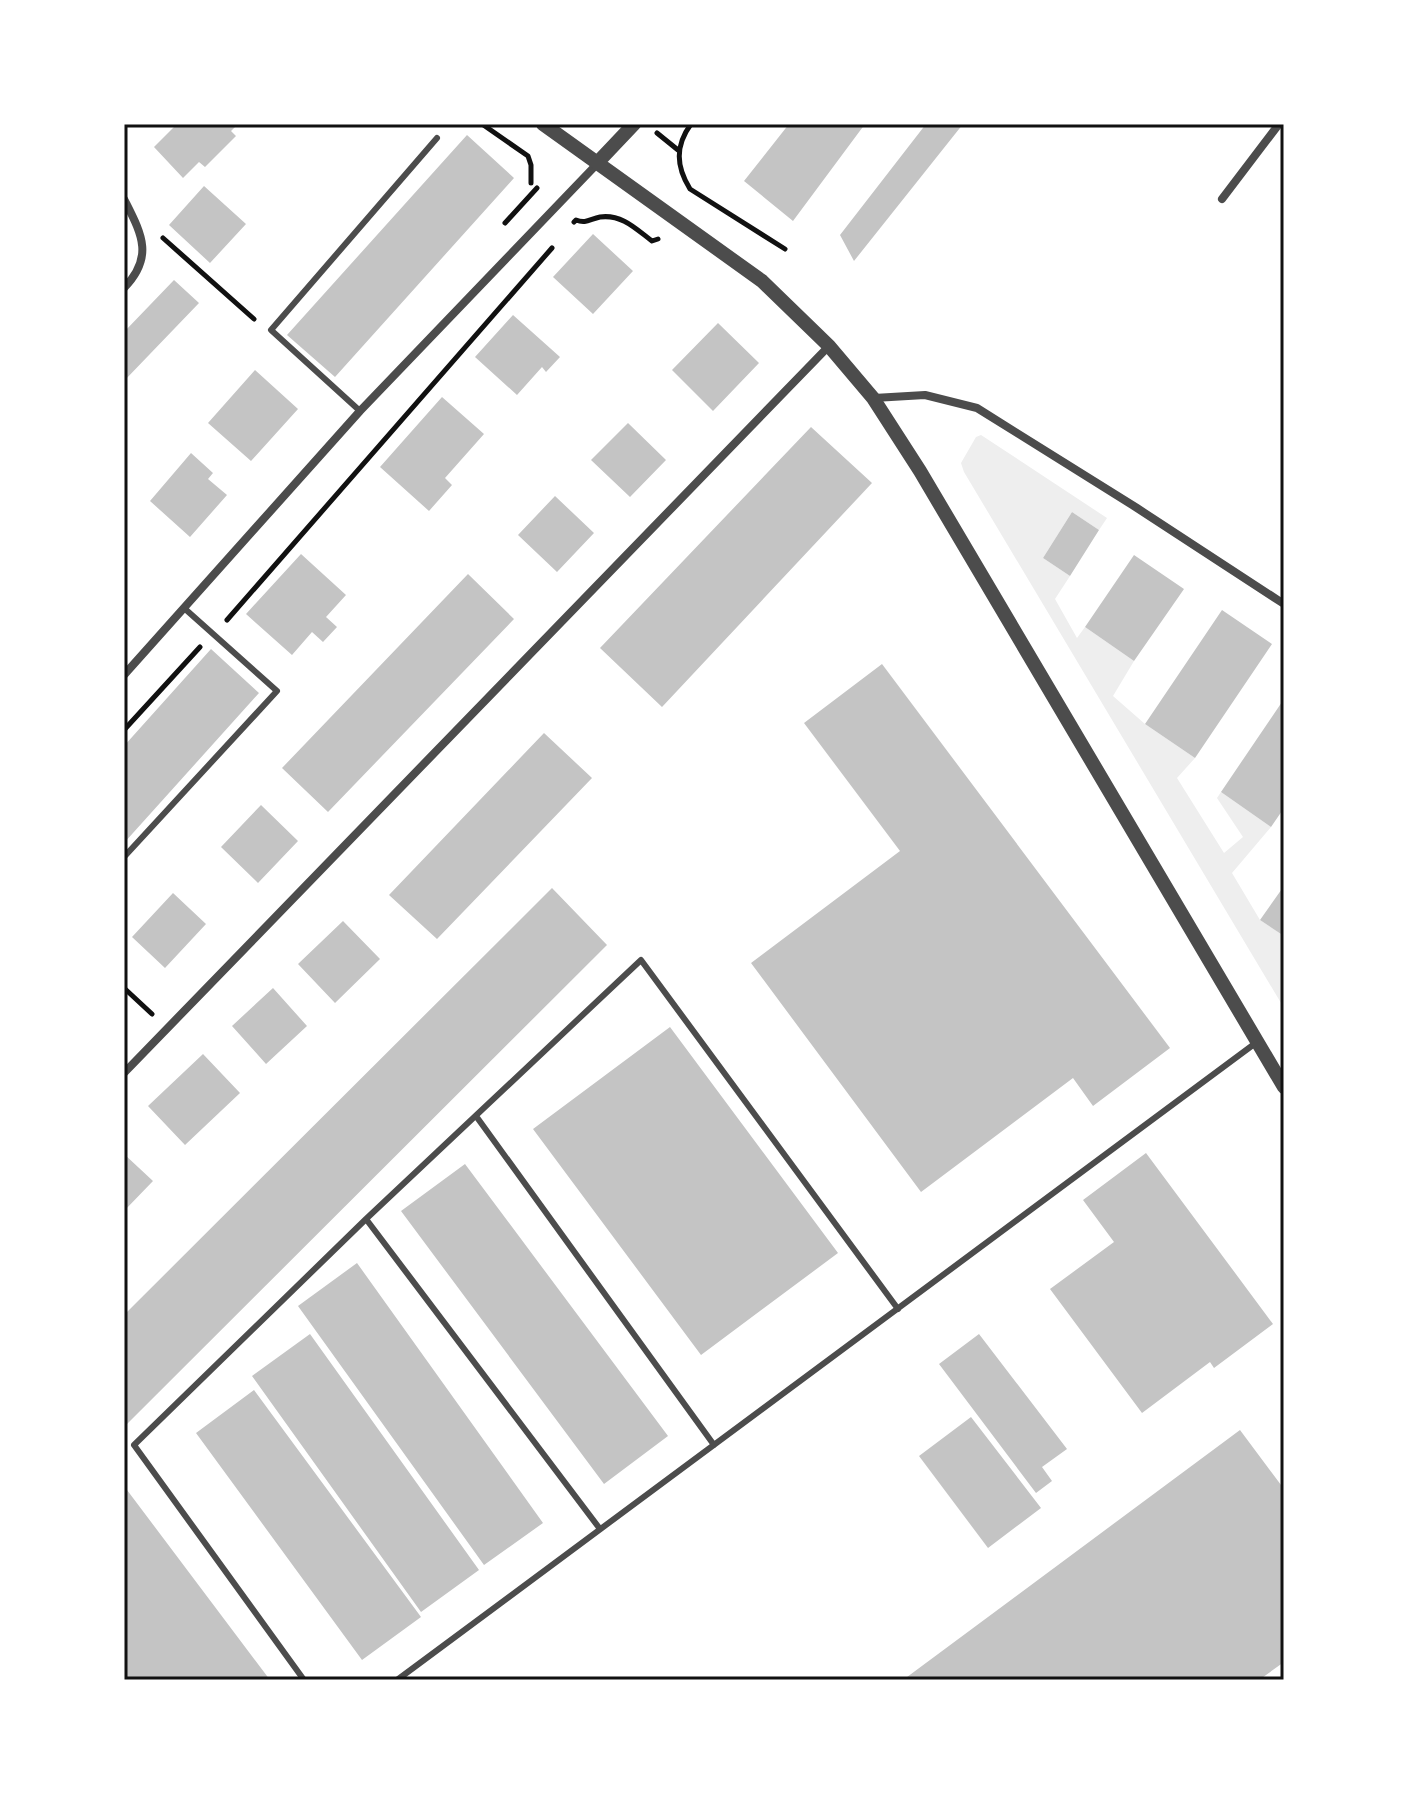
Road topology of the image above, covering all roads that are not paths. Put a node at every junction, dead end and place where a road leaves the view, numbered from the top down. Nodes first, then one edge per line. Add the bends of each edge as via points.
1 (543, 124) edge
2 (634, 124) edge
3 (1279, 124) edge
4 (437, 138) dead end
5 (598, 162) junction
6 (124, 199) edge
7 (1222, 199) dead end
8 (124, 288) edge
9 (829, 346) junction
10 (873, 398) junction
11 (360, 411) junction
12 (1284, 604) edge
13 (184, 608) junction
14 (124, 675) edge
15 (124, 857) edge
16 (1257, 1042) junction
17 (124, 1073) edge
18 (1284, 1087) edge
19 (476, 1116) junction
20 (366, 1219) junction
21 (898, 1309) junction
22 (714, 1445) junction
23 (600, 1529) junction
24 (304, 1680) edge
25 (397, 1680) edge

1 - 5 street
2 - 5 street
3 - 7 street
4 - 11 lane via 271,330
5 - 9 street via 762,281
5 - 11 street
6 - 8 street via 143,245 139,267
9 - 10 street
9 - 17 street
10 - 12 street via 925,395 977,408
10 - 16 street
11 - 13 street
13 - 14 street
13 - 15 lane via 277,691
16 - 18 street
16 - 21 lane
19 - 20 lane
19 - 21 lane via 641,960
19 - 22 lane
20 - 23 lane
20 - 24 lane via 134,1445
21 - 22 lane
22 - 23 lane
23 - 25 lane

